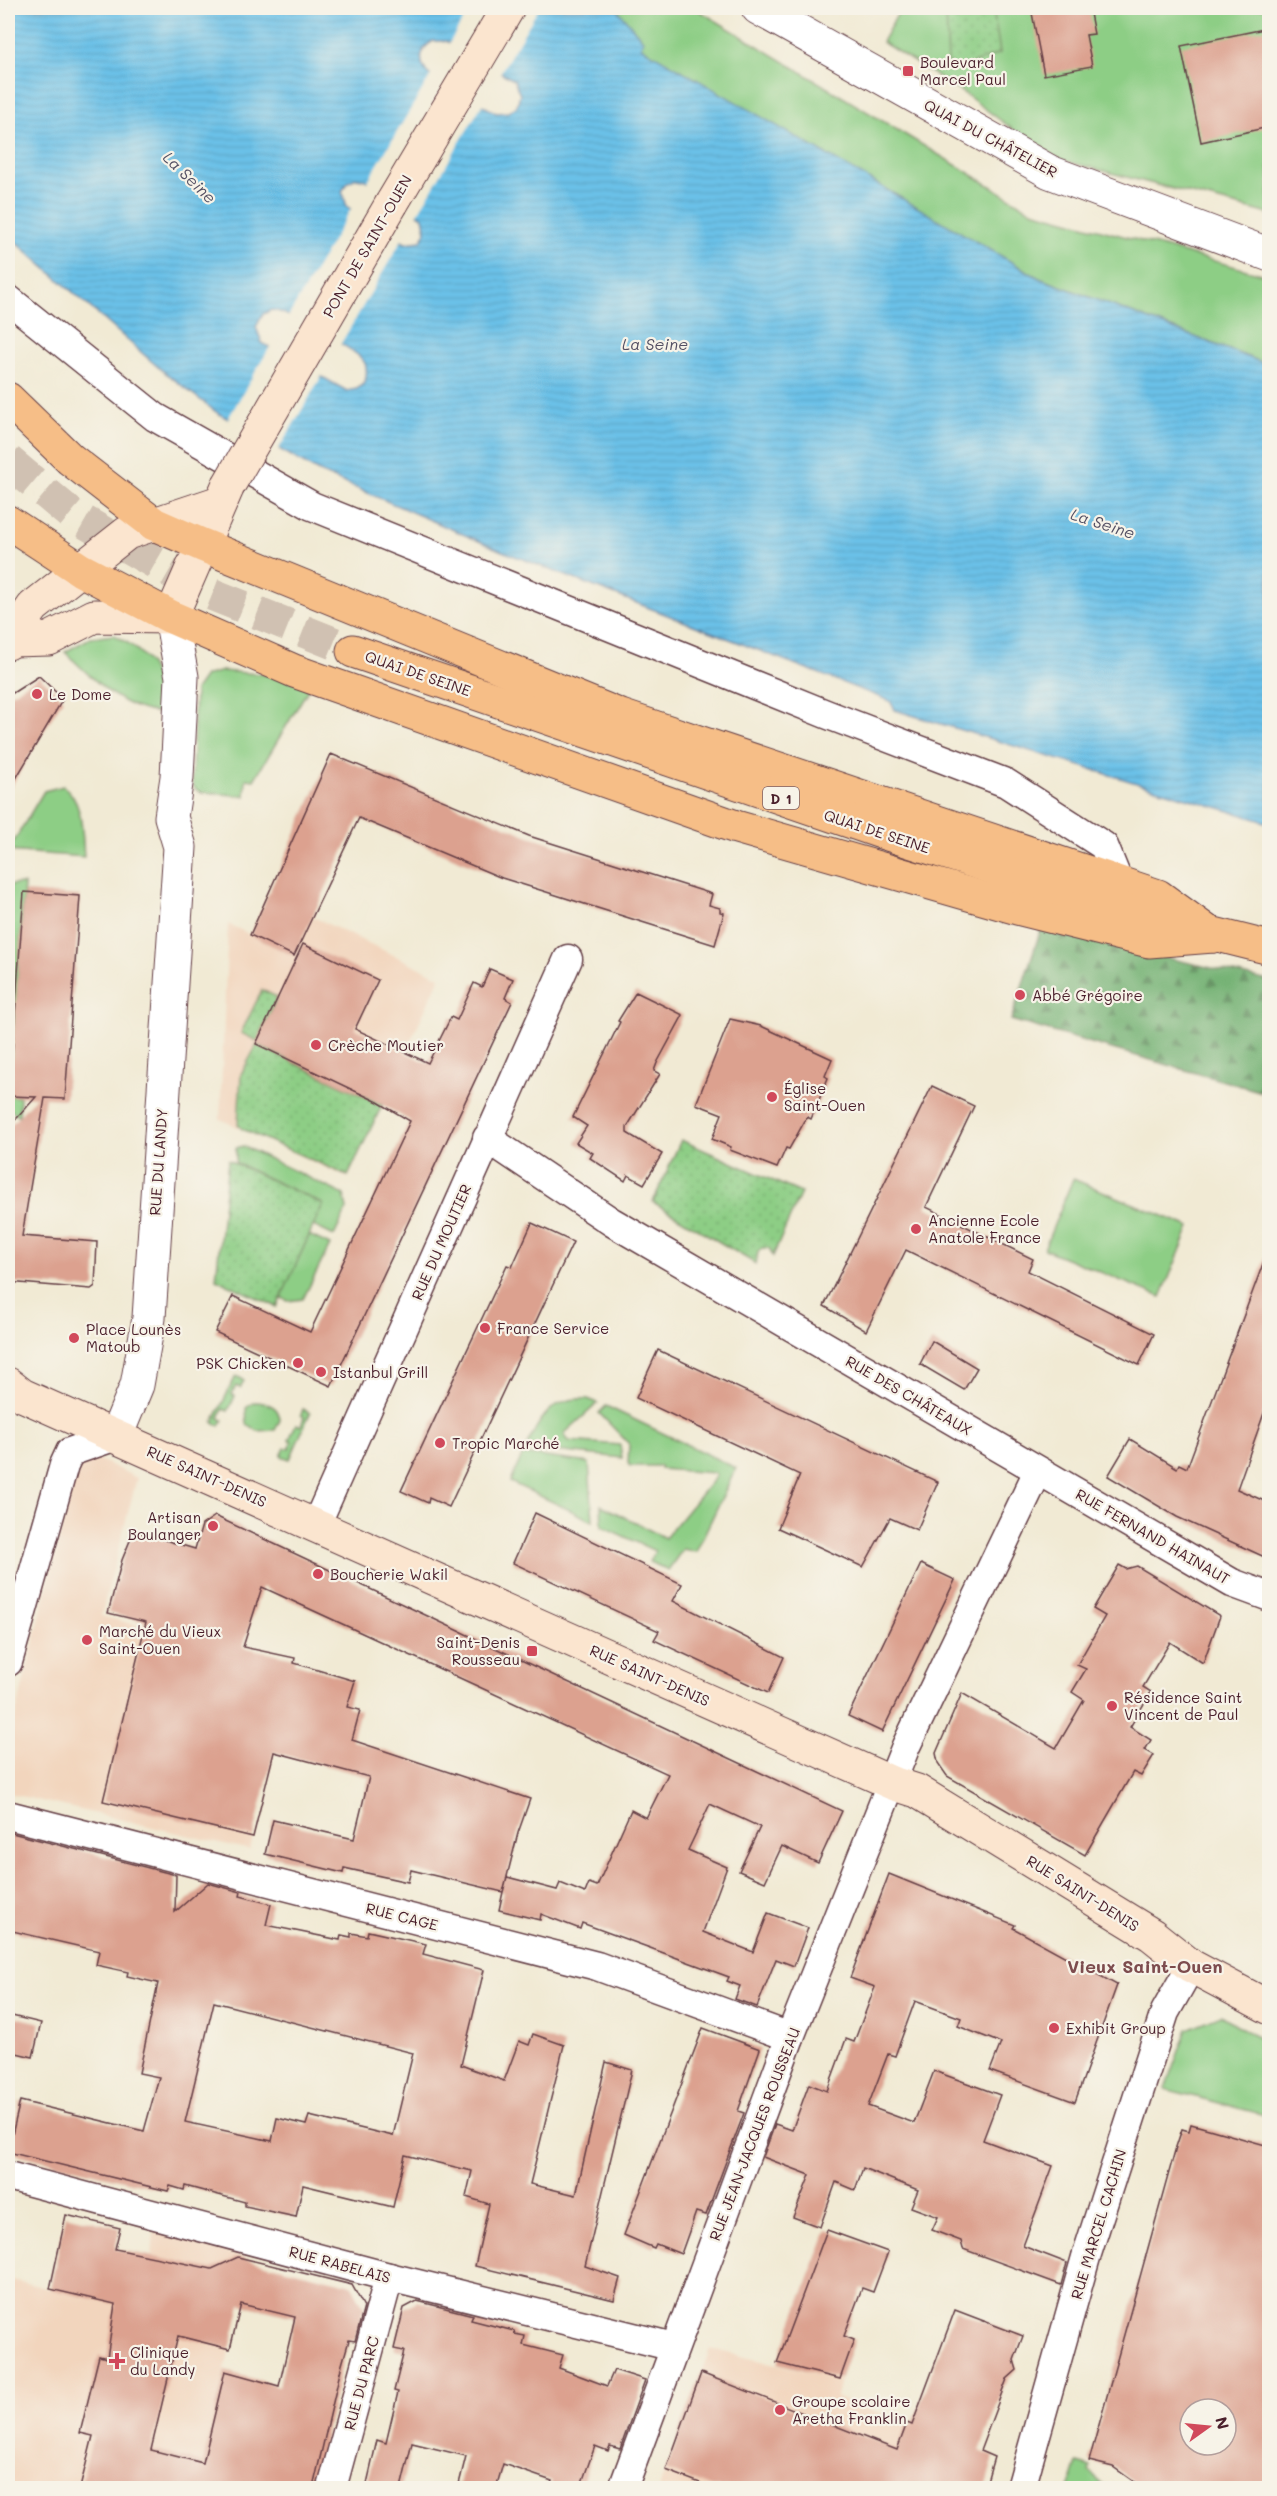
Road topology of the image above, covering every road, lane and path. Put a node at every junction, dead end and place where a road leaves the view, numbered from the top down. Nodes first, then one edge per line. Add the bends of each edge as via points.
1 (508, 8) edge
2 (758, 8) edge
3 (1269, 255) edge
4 (8, 298) edge
5 (8, 399) edge
6 (224, 494) junction
7 (8, 522) edge
8 (154, 524) junction
9 (202, 545) junction
10 (81, 570) junction
11 (171, 617) junction
12 (10, 641) edge
13 (353, 651) tunnel mouth
14 (1119, 883) junction
15 (1213, 936) junction
16 (1269, 948) edge
17 (568, 960) dead end
18 (487, 1138) junction
19 (8, 1384) edge
20 (116, 1436) junction
21 (1038, 1471) junction
22 (316, 1525) junction
23 (1269, 1597) edge
24 (8, 1662) edge
25 (892, 1783) junction
26 (8, 1815) edge
27 (1191, 1966) junction
28 (1269, 2008) edge
29 (790, 2037) junction
30 (8, 2176) edge
31 (389, 2277) junction
32 (674, 2347) junction
33 (332, 2488) edge
34 (623, 2488) edge
35 (1021, 2488) edge

1 - 6 main road, PONT DE SAINT-OUEN, bridge
2 - 3 street, QUAI DU CHÂTELIER via 1050,172
4 - 14 street via 155,417 312,506 1006,783 1104,846
5 - 8 main road via 70,459
6 - 8 main road
6 - 9 main road, PONT DE SAINT-OUEN
7 - 10 main road
8 - 9 main road
8 - 10 main road via 127,533
9 - 11 main road, PONT DE SAINT-OUEN
9 - 14 main road via 621,716
10 - 11 main road
10 - 12 main road via 33,607
11 - 12 main road via 94,616 49,639
11 - 15 main road via 294,672 736,827 1017,908 1149,941
11 - 20 street, RUE DU LANDY via 182,677 171,817 180,847 149,1318 137,1385
13 - 15 main road, QUAI DE SEINE / D 1 via 880,832
14 - 15 main road via 1158,896
15 - 16 main road, QUAI DE SEINE
17 - 18 street, RUE DU MOUTIER
18 - 21 street, RUE DES CHÂTEAUX via 612,1222
18 - 22 street, RUE DU MOUTIER
19 - 20 main road, RUE SAINT-DENIS via 22,1395
20 - 22 main road, RUE SAINT-DENIS
20 - 24 street via 70,1452
21 - 23 street, RUE FERNAND HAINAUT via 1232,1583
21 - 25 street via 906,1746
22 - 25 main road, RUE SAINT-DENIS
25 - 27 main road, RUE SAINT-DENIS via 917,1791 948,1809 1152,1935
25 - 29 street, RUE JEAN-JACQUES ROUSSEAU
26 - 29 street, RUE CAGE via 597,1966
27 - 28 main road, RUE SAINT-DENIS
27 - 35 street, RUE MARCEL CACHIN via 1162,2023 1086,2257
29 - 32 street, RUE JEAN-JACQUES ROUSSEAU
30 - 31 street, RUE RABELAIS
31 - 32 street, RUE RABELAIS
31 - 33 street, RUE DU PARC
32 - 34 street, RUE JEAN-JACQUES ROUSSEAU

